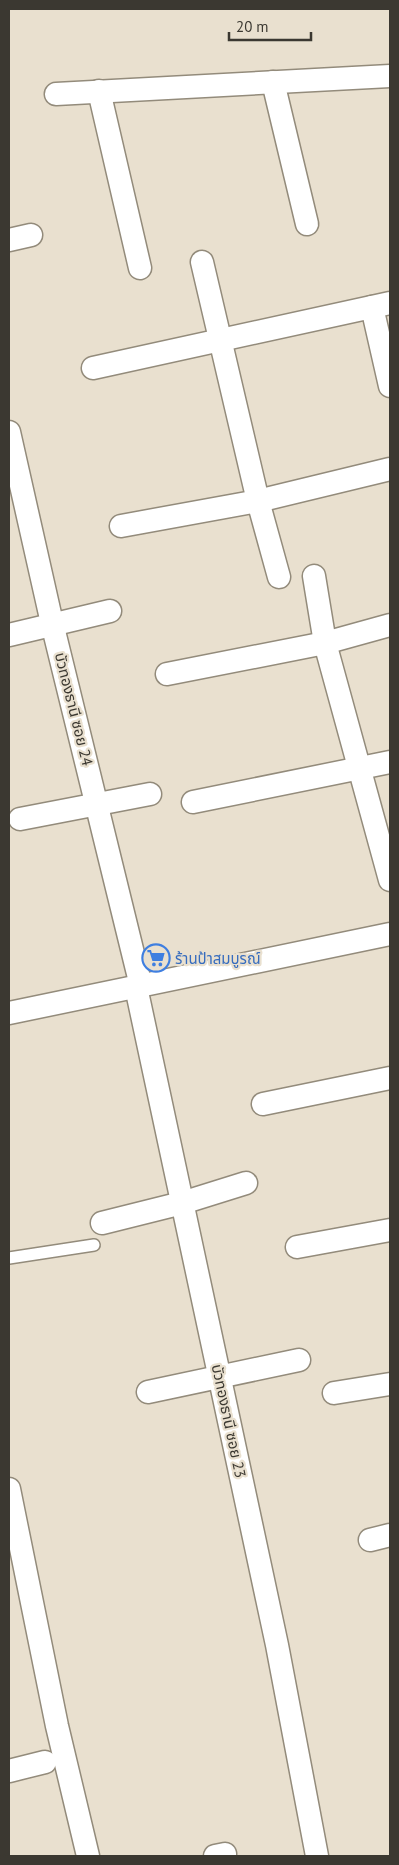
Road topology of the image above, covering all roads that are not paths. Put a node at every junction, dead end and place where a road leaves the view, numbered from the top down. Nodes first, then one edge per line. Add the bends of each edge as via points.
1 (390, 76) edge
2 (273, 82) junction
3 (99, 91) junction
4 (56, 94) dead end
5 (306, 224) dead end
6 (32, 235) dead end
7 (9, 240) edge
8 (202, 262) dead end
9 (140, 268) dead end
10 (381, 305) edge
11 (221, 340) junction
12 (93, 368) dead end
13 (390, 386) edge
14 (10, 441) edge
15 (390, 470) edge
16 (258, 501) junction
17 (122, 526) dead end
18 (314, 576) dead end
19 (279, 577) dead end
20 (110, 611) dead end
21 (52, 623) junction
22 (390, 625) edge
23 (9, 634) edge
24 (326, 643) junction
25 (167, 674) dead end
26 (390, 762) edge
27 (360, 768) junction
28 (150, 794) dead end
29 (193, 802) dead end
30 (97, 803) junction
31 (20, 819) dead end
32 (390, 880) edge
33 (390, 934) edge
34 (139, 986) junction
35 (9, 1013) edge
36 (390, 1078) edge
37 (263, 1104) dead end
38 (246, 1183) dead end
39 (182, 1203) junction
40 (102, 1223) dead end
41 (390, 1230) edge
42 (94, 1244) dead end
43 (297, 1247) dead end
44 (9, 1258) edge
45 (299, 1360) dead end
46 (219, 1375) junction
47 (390, 1384) edge
48 (148, 1392) dead end
49 (334, 1394) dead end
50 (9, 1489) edge
51 (45, 1762) dead end
52 (9, 1771) edge
53 (88, 1856) edge
54 (317, 1856) edge

1 - 2 street
2 - 3 street
2 - 5 street
3 - 4 street
3 - 9 street
6 - 7 street
8 - 11 street
10 - 11 street
10 - 13 street
11 - 12 street
11 - 16 street
14 - 21 street, บัวทองธานี ซอย 24
15 - 16 street
16 - 17 street
16 - 19 street
18 - 24 street
20 - 21 street
21 - 23 street
21 - 30 street, บัวทองธานี ซอย 24
22 - 24 street
24 - 25 street
24 - 27 street
26 - 27 street
27 - 29 street
27 - 32 street
28 - 30 street
30 - 31 street
30 - 34 street, บัวทองธานี ซอย 24
33 - 34 street
34 - 35 street
34 - 39 street, บัวทองธานี ซอย 23
36 - 37 street
38 - 39 street
39 - 40 street
39 - 46 street, บัวทองธานี ซอย 23
41 - 43 street
42 - 44 lane
45 - 46 street
46 - 48 street
46 - 54 street, บัวทองธานี ซอย 23 via 277,1645
47 - 49 street
50 - 53 street
51 - 52 street

